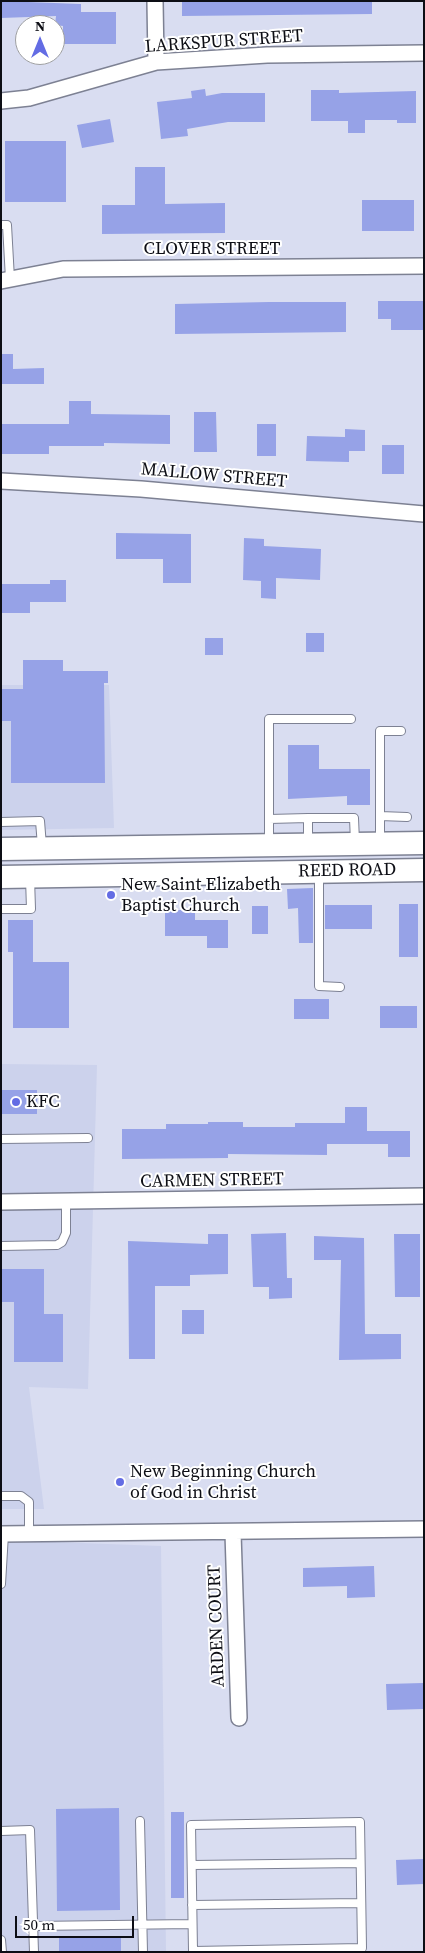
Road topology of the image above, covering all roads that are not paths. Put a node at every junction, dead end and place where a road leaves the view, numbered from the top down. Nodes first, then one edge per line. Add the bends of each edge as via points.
1 (155, 1) edge
2 (424, 52) edge
3 (156, 62) junction
4 (1, 102) edge
5 (1, 225) edge
6 (424, 266) edge
7 (6, 280) edge
8 (1, 481) edge
9 (424, 514) edge
10 (351, 719) dead end
11 (401, 731) dead end
12 (380, 816) junction
13 (408, 817) dead end
14 (308, 818) junction
15 (269, 819) junction
16 (1, 822) edge
17 (424, 843) edge
18 (355, 844) junction
19 (380, 844) junction
20 (308, 845) junction
21 (270, 846) junction
22 (201, 847) junction
23 (42, 848) junction
24 (1, 849) edge
25 (424, 870) edge
26 (319, 872) junction
27 (201, 873) junction
28 (30, 876) junction
29 (1, 877) edge
30 (1, 909) edge
31 (340, 987) dead end
32 (88, 1138) dead end
33 (1, 1139) edge
34 (424, 1196) edge
35 (66, 1201) junction
36 (1, 1202) edge
37 (1, 1246) edge
38 (1, 1496) edge
39 (424, 1529) edge
40 (233, 1532) junction
41 (3, 1534) edge
42 (29, 1534) junction
43 (1, 1584) edge
44 (239, 1718) dead end
45 (140, 1821) dead end
46 (1, 1831) edge
47 (360, 1863) junction
48 (192, 1865) junction
49 (361, 1902) junction
50 (192, 1905) junction
51 (192, 1924) junction
52 (142, 1925) junction
53 (34, 1926) junction
54 (1, 1940) edge
55 (2, 1952) edge
56 (34, 1952) edge
57 (143, 1952) edge

1 - 3 street
2 - 3 street, LARKSPUR STREET via 267,55
3 - 4 street, LARKSPUR STREET via 29,98
5 - 7 lane via 7,224
6 - 7 street, CLOVER STREET via 64,269
8 - 9 street, MALLOW STREET via 141,489
10 - 15 lane via 269,719
11 - 12 lane via 380,731
12 - 13 lane
12 - 19 lane
14 - 15 lane
14 - 18 lane via 354,818
14 - 20 lane
15 - 21 lane
16 - 23 lane via 40,821
17 - 19 street, REED ROAD
18 - 19 street, REED ROAD
18 - 20 street, REED ROAD
20 - 21 street, REED ROAD
21 - 22 street, REED ROAD
22 - 23 street, REED ROAD
22 - 27 street
23 - 24 street, REED ROAD
25 - 26 street, REED ROAD
26 - 27 street, REED ROAD
26 - 31 lane via 319,986
27 - 28 street, REED ROAD
28 - 29 street, REED ROAD
28 - 30 lane via 31,909
32 - 33 lane
34 - 35 street, CARMEN STREET
35 - 36 street, CARMEN STREET
35 - 37 lane via 66,1233 62,1242 57,1245
38 - 42 lane via 21,1496 29,1502
39 - 40 street
40 - 42 street
40 - 44 street, ARDEN COURT
41 - 42 street
41 - 43 lane
45 - 52 lane
46 - 53 lane via 30,1830
47 - 48 lane
47 - 48 lane via 360,1822 191,1825
47 - 49 lane
48 - 50 lane
49 - 50 lane
49 - 51 lane via 362,1948 193,1950
50 - 51 lane
51 - 52 lane
52 - 53 lane
52 - 57 lane
53 - 56 lane
54 - 55 lane

